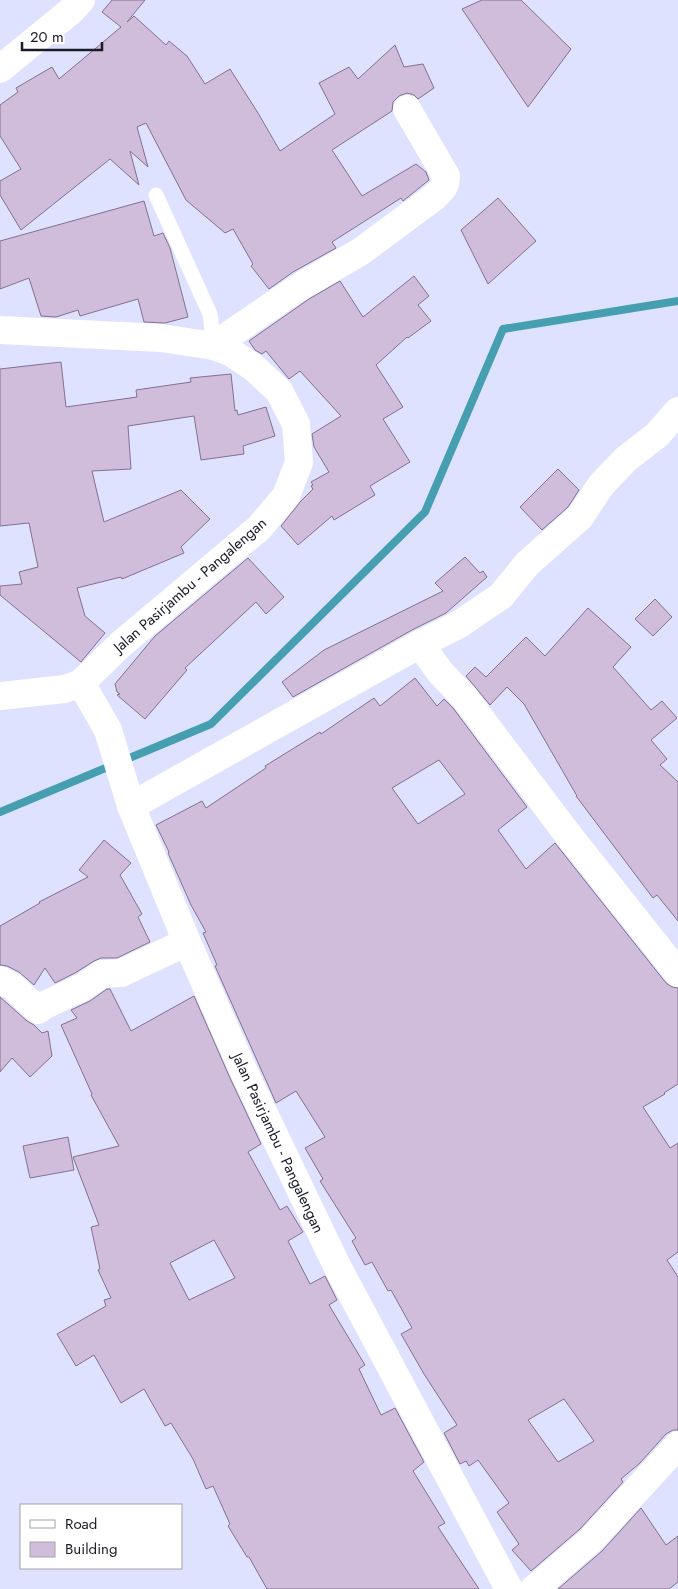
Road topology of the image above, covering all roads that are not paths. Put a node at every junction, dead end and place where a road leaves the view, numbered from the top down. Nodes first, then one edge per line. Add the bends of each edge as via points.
1 (81, 0) edge
2 (0, 69) edge
3 (407, 109) dead end
4 (156, 195) dead end
5 (0, 330) edge
6 (215, 346) junction
7 (678, 411) edge
8 (420, 644) junction
9 (81, 683) junction
10 (0, 696) edge
11 (130, 800) junction
12 (187, 942) junction
13 (678, 973) edge
14 (0, 980) edge
15 (678, 1445) edge
16 (509, 1589) edge
17 (534, 1589) edge

1 - 2 street
3 - 6 street via 446,176 443,189 360,252 301,286
4 - 6 lane via 210,314
5 - 6 street, Jalan Pasirjambu - Pangalengan via 161,338
6 - 9 street, Jalan Pasirjambu - Pangalengan via 253,367 280,391 296,424 299,462 286,496 259,528 120,645
7 - 8 street via 657,435 626,459 601,485 580,517 528,564 501,596 458,625
8 - 11 street
8 - 13 street
9 - 10 street, Jalan Pasirjambu - Pangalengan via 65,689
9 - 11 street, Jalan Pasirjambu - Pangalengan via 108,730
11 - 12 street, Jalan Pasirjambu - Pangalengan
12 - 14 street via 122,973 102,974 38,1010 12,986
12 - 16 street, Jalan Pasirjambu - Pangalengan via 244,1072 337,1266
15 - 17 street via 591,1540

